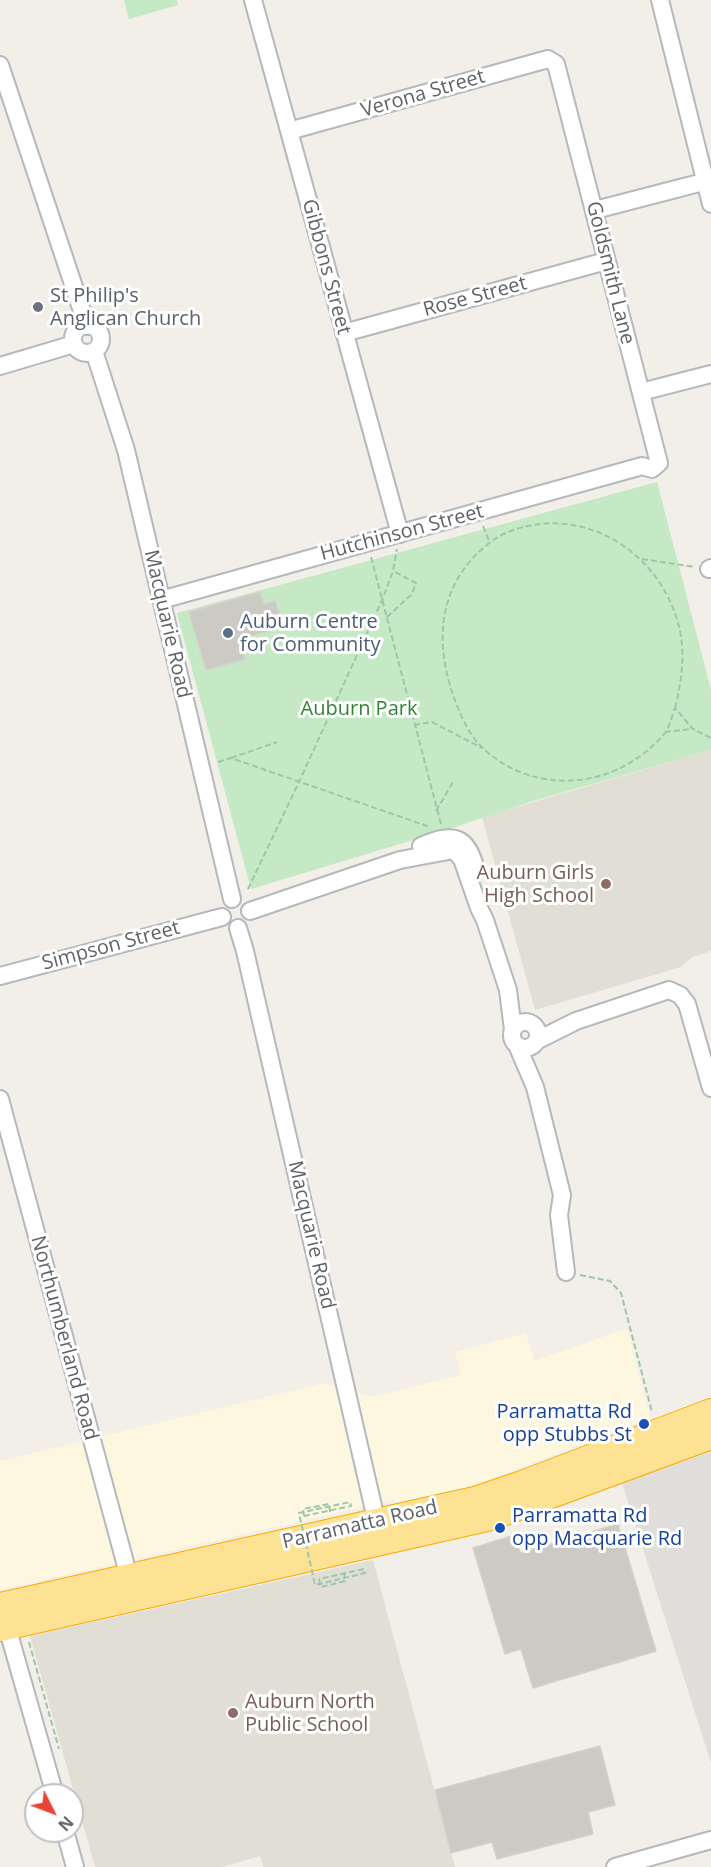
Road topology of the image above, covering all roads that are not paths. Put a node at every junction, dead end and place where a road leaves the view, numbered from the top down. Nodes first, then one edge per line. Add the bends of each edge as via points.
1 (253, 0) edge
2 (660, 0) edge
3 (556, 64) joint
4 (0, 65) edge
5 (289, 131) junction
6 (708, 181) edge
7 (711, 204) edge
8 (595, 210) junction
9 (606, 261) junction
10 (87, 326) junction
11 (344, 333) junction
12 (74, 344) junction
13 (94, 351) junction
14 (0, 366) edge
15 (711, 374) edge
16 (641, 392) junction
17 (642, 466) joint
18 (400, 534) junction
19 (161, 600) junction
20 (232, 899) junction
21 (250, 911) junction
22 (222, 917) junction
23 (238, 928) junction
24 (0, 976) edge
25 (527, 1035) junction
26 (711, 1088) edge
27 (0, 1100) edge
28 (566, 1272) road end
29 (711, 1412) edge
30 (711, 1436) edge
31 (379, 1532) junction
32 (129, 1576) junction
33 (9, 1624) edge
34 (52, 1783) edge
35 (711, 1840) edge
36 (68, 1843) edge
37 (75, 1867) edge
38 (615, 1867) edge

1 - 5 street, Gibbons Street
2 - 6 street
3 - 5 street, Verona Street via 548,59
3 - 8 street, Goldsmith Lane
4 - 10 street
5 - 11 street, Gibbons Street
6 - 7 street
6 - 8 street
8 - 9 street, Goldsmith Lane
9 - 11 street, Rose Street
9 - 16 street, Goldsmith Lane
10 - 12 street via 75,332
10 - 13 street via 95,328 100,336 100,345
11 - 18 street, Gibbons Street
12 - 13 street via 82,353
12 - 14 street
13 - 19 street, Macquarie Road via 126,450
15 - 16 street
16 - 17 street, Goldsmith Lane via 659,463 652,469
17 - 18 street, Hutchinson Street
18 - 19 street, Hutchinson Street
19 - 20 street, Macquarie Road
20 - 21 street via 243,900
20 - 22 street via 222,908
21 - 23 street via 249,920
21 - 25 street via 450,844 462,859
22 - 23 street via 229,927
22 - 24 street, Simpson Street
23 - 31 street, Macquarie Road
25 - 26 street via 669,990 680,994 687,1004
25 - 28 street via 535,1087 562,1195 559,1215
27 - 32 street, Northumberland Road
29 - 31 highway, Parramatta Road
30 - 31 highway, Parramatta Road via 491,1517
31 - 32 highway, Parramatta Road
31 - 33 highway, Parramatta Road
32 - 33 highway, Parramatta Road
33 - 34 street
35 - 38 street
36 - 37 street

